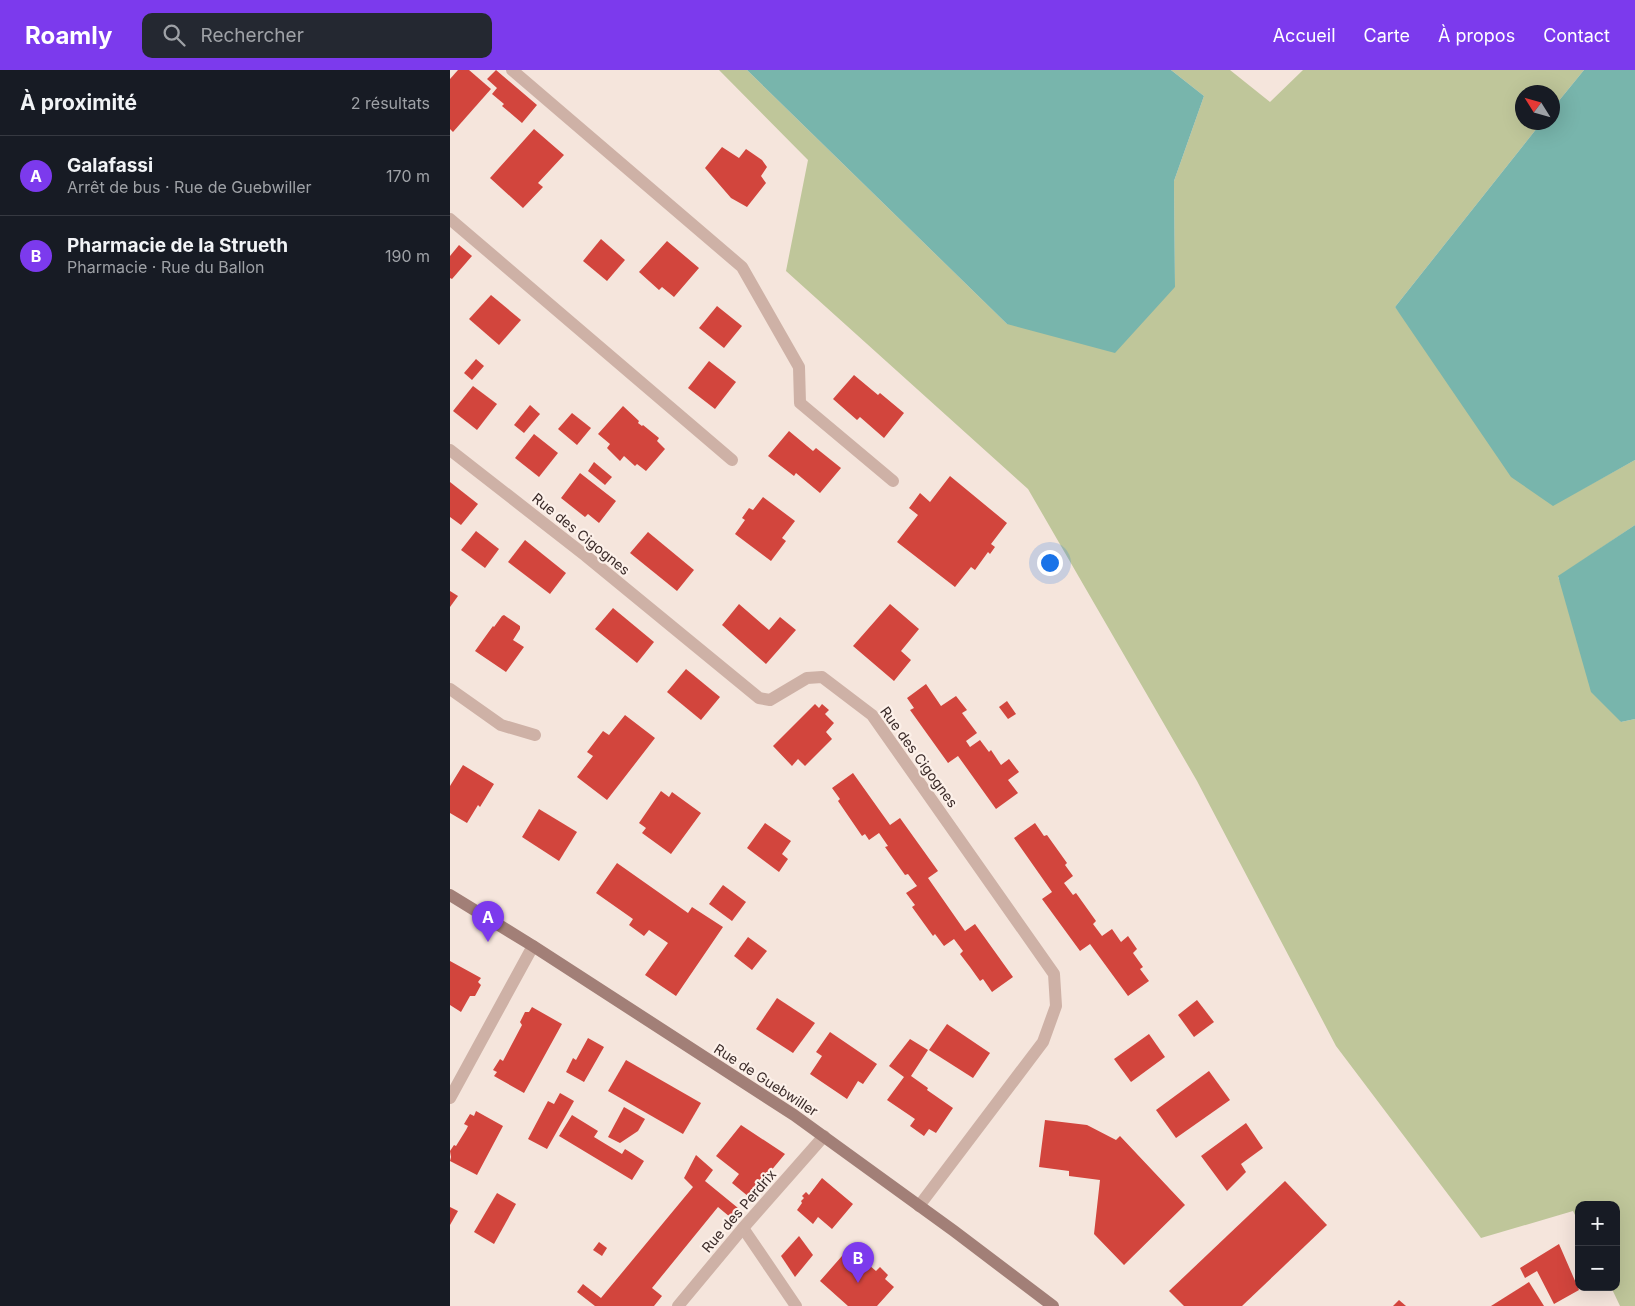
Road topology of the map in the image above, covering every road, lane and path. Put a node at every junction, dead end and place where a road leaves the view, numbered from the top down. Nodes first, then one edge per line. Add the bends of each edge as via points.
1 (512, 70) edge
2 (450, 219) edge
3 (450, 450) edge
4 (732, 460) dead end
5 (893, 481) dead end
6 (450, 690) edge
7 (535, 736) dead end
8 (450, 895) edge
9 (533, 946) junction
10 (450, 1098) edge
11 (824, 1136) junction
12 (919, 1206) junction
13 (743, 1228) junction
14 (678, 1306) edge
15 (796, 1306) edge
16 (1053, 1306) edge

1 - 5 street via 742,268 799,367 800,403
2 - 4 street
3 - 12 street, Rue des Cigognes via 759,698 770,700 807,678 822,677 872,715 1054,974 1056,1006 1043,1042
6 - 7 street via 501,725
8 - 9 main road, Rue de Guebwiller
9 - 10 street
9 - 11 main road, Rue de Guebwiller
11 - 12 main road, Rue de Guebwiller
11 - 13 street, Rue des Perdrix
12 - 16 main road, Rue de Guebwiller
13 - 14 street, Rue des Perdrix
13 - 15 street

